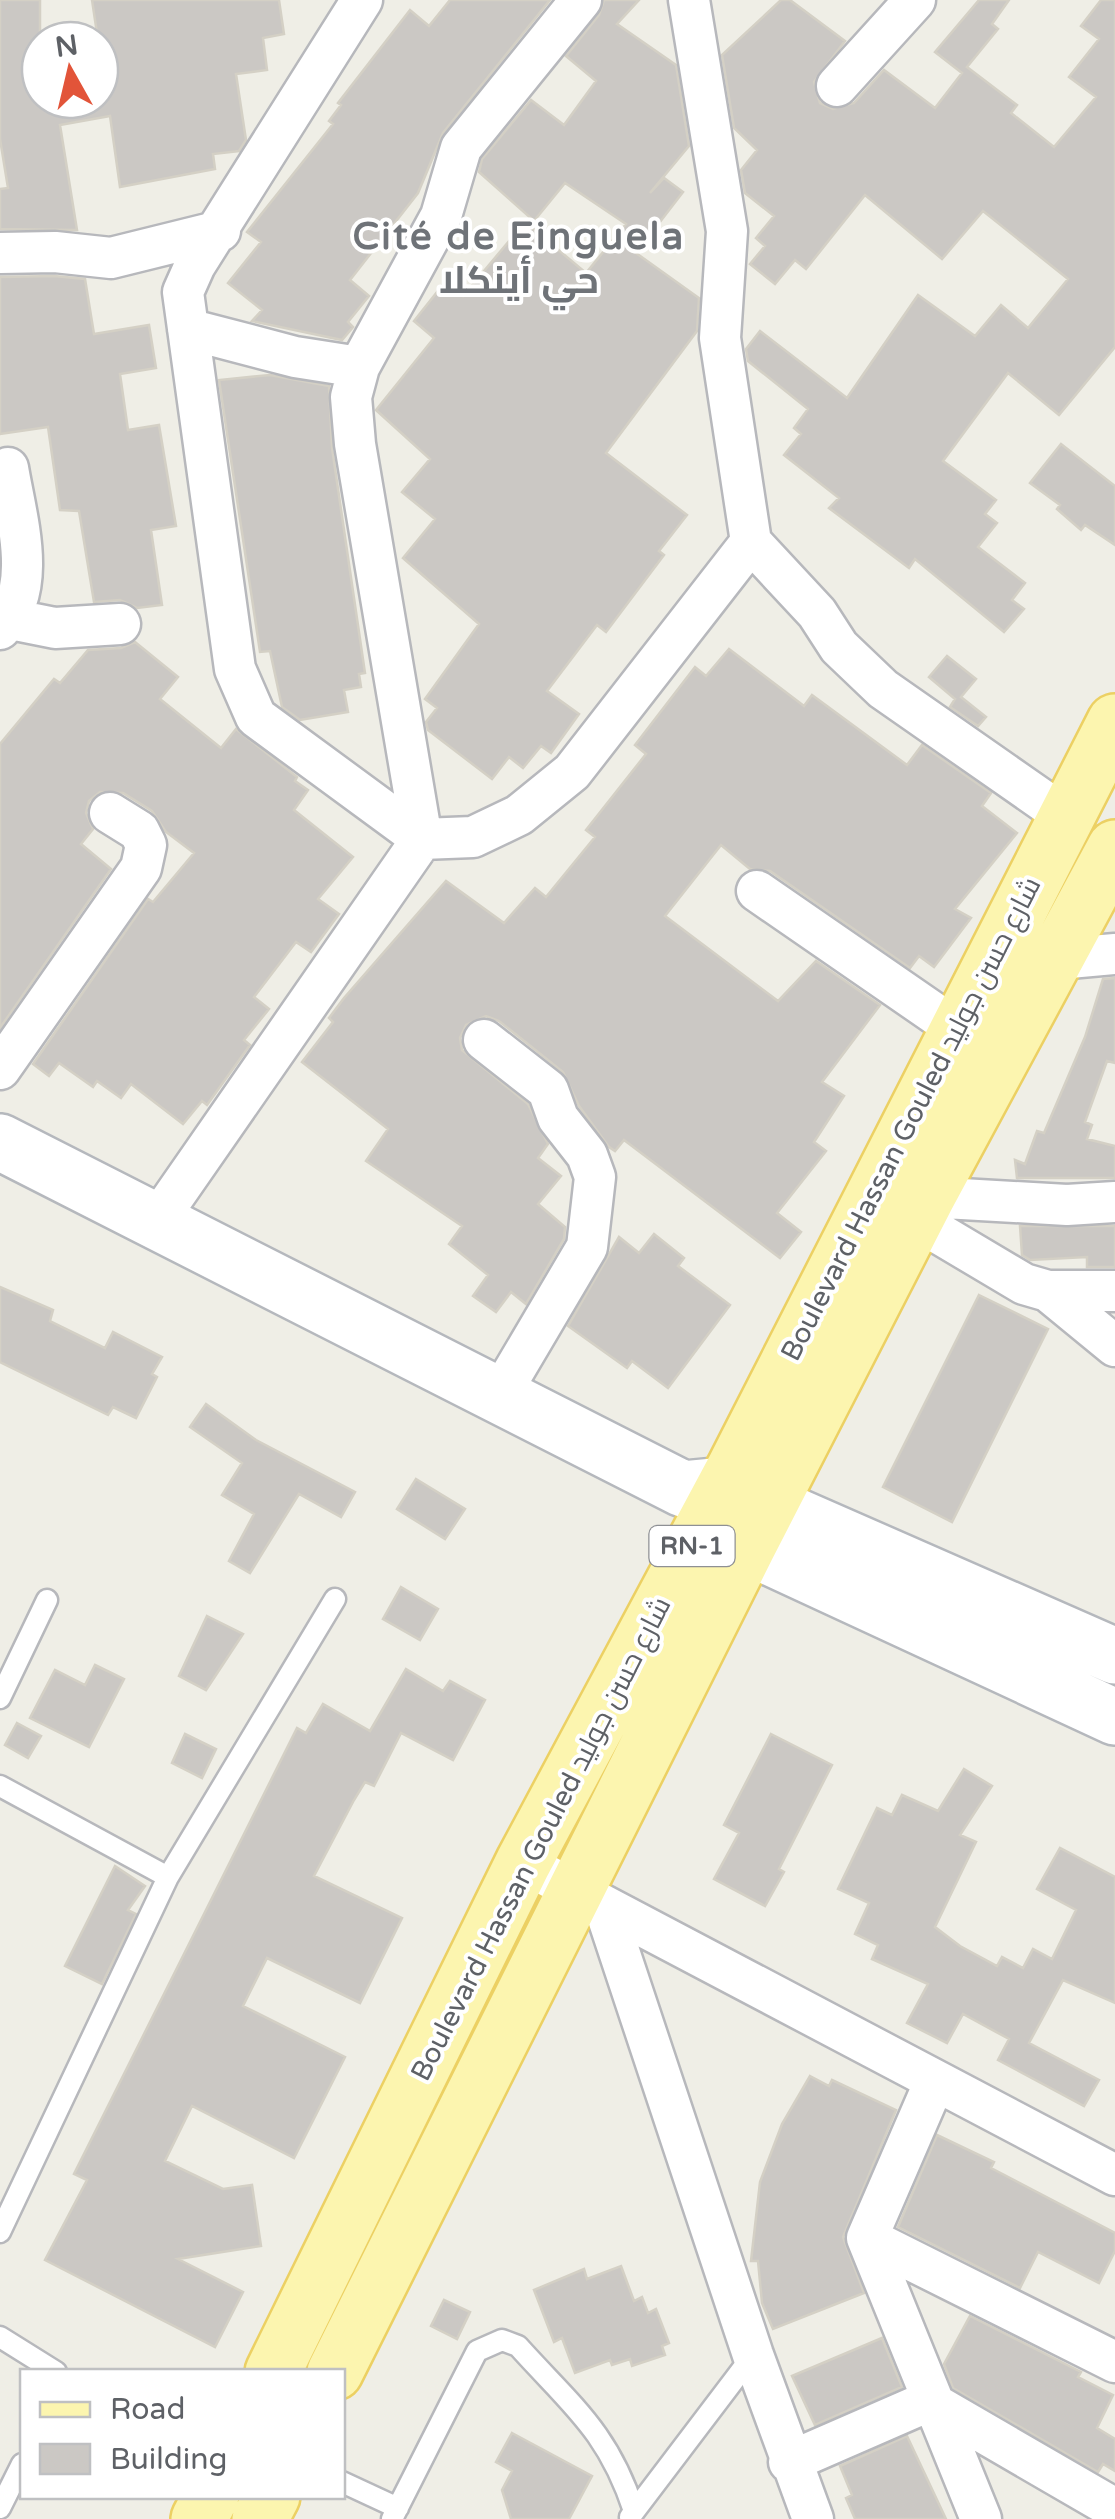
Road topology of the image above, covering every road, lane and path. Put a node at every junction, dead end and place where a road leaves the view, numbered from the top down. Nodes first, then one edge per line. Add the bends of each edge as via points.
1 (362, 0) edge
2 (581, 0) edge
3 (689, 0) edge
4 (915, 0) edge
5 (837, 86) dead end
6 (220, 231) junction
7 (0, 253) edge
8 (188, 330) junction
9 (358, 367) junction
10 (8, 468) dead end
11 (751, 542) junction
12 (5, 624) edge
13 (120, 624) dead end
14 (1115, 722) edge
15 (110, 813) dead end
16 (1066, 816) junction
17 (422, 840) junction
18 (1115, 848) edge
19 (757, 891) dead end
20 (1115, 954) edge
21 (1058, 959) junction
22 (957, 1029) junction
23 (484, 1040) dead end
24 (0, 1068) edge
25 (0, 1142) edge
26 (1115, 1202) edge
27 (922, 1209) junction
28 (156, 1222) junction
29 (1048, 1291) junction
30 (1115, 1291) edge
31 (1115, 1346) edge
32 (500, 1396) junction
33 (725, 1511) junction
34 (47, 1600) dead end
35 (335, 1600) dead end
36 (1115, 1656) edge
37 (0, 1698) edge
38 (1115, 1717) edge
39 (0, 1786) edge
40 (523, 1863) junction
41 (168, 1878) junction
42 (591, 1900) junction
43 (935, 2081) junction
44 (1115, 2175) edge
45 (0, 2232) edge
46 (867, 2238) junction
47 (0, 2337) edge
48 (753, 2355) junction
49 (1115, 2362) edge
50 (51, 2369) edge
51 (274, 2369) edge
52 (337, 2369) edge
53 (929, 2401) junction
54 (789, 2462) junction
55 (20, 2468) edge
56 (345, 2484) edge
57 (0, 2508) edge
58 (1115, 2509) edge
59 (395, 2513) edge
60 (631, 2515) edge
61 (813, 2519) edge
62 (981, 2519) edge

1 - 6 street
2 - 9 street via 461,148 442,216
3 - 11 street via 727,231 720,338
4 - 5 street
6 - 7 street via 111,258
6 - 8 street via 183,292
8 - 9 street
8 - 17 street via 235,669 256,717
9 - 17 street via 351,397 355,444
10 - 12 street via 24,561
11 - 16 street via 884,689
11 - 17 street via 572,772 519,814 472,838
12 - 13 street
14 - 16 main road, Boulevard Hassan Gouled شارع حسن جوليد / RN-1
15 - 24 street via 139,831 146,845 141,868
16 - 22 main road, Boulevard Hassan Gouled شارع حسن جوليد / RN-1
17 - 28 street
18 - 21 main road, Boulevard Hassan Gouled شارع حسن جوليد / RN-1
19 - 22 street
20 - 21 street
21 - 27 main road, Boulevard Hassan Gouled شارع حسن جوليد / RN-1
22 - 33 main road, Boulevard Hassan Gouled شارع حسن جوليد / RN-1
23 - 32 street via 548,1090 596,1178 588,1247
25 - 28 main road
26 - 27 street
27 - 29 street via 1024,1284
27 - 33 main road, Boulevard Hassan Gouled شارع حسن جوليد / RN-1
28 - 32 main road
29 - 30 street
29 - 31 street
32 - 33 main road
33 - 36 main road
33 - 38 main road
33 - 40 main road, Boulevard Hassan Gouled شارع حسن جوليد / RN-1
33 - 42 main road, Boulevard Hassan Gouled شارع حسن جوليد / RN-1
34 - 37 lane
35 - 41 lane
39 - 41 lane
40 - 42 street
40 - 51 main road, Boulevard Hassan Gouled شارع حسن جوليد / RN-1
41 - 45 lane
42 - 43 street
42 - 48 street
42 - 52 main road, Boulevard Hassan Gouled شارع حسن جوليد / RN-1
43 - 44 street
43 - 46 street
46 - 49 street
46 - 53 street
47 - 50 lane
48 - 54 street
48 - 60 lane
53 - 54 street
53 - 58 street
53 - 62 street
54 - 61 street
55 - 57 lane
56 - 59 lane
59 - 60 lane via 477,2351 502,2340 518,2346 592,2423 624,2480

